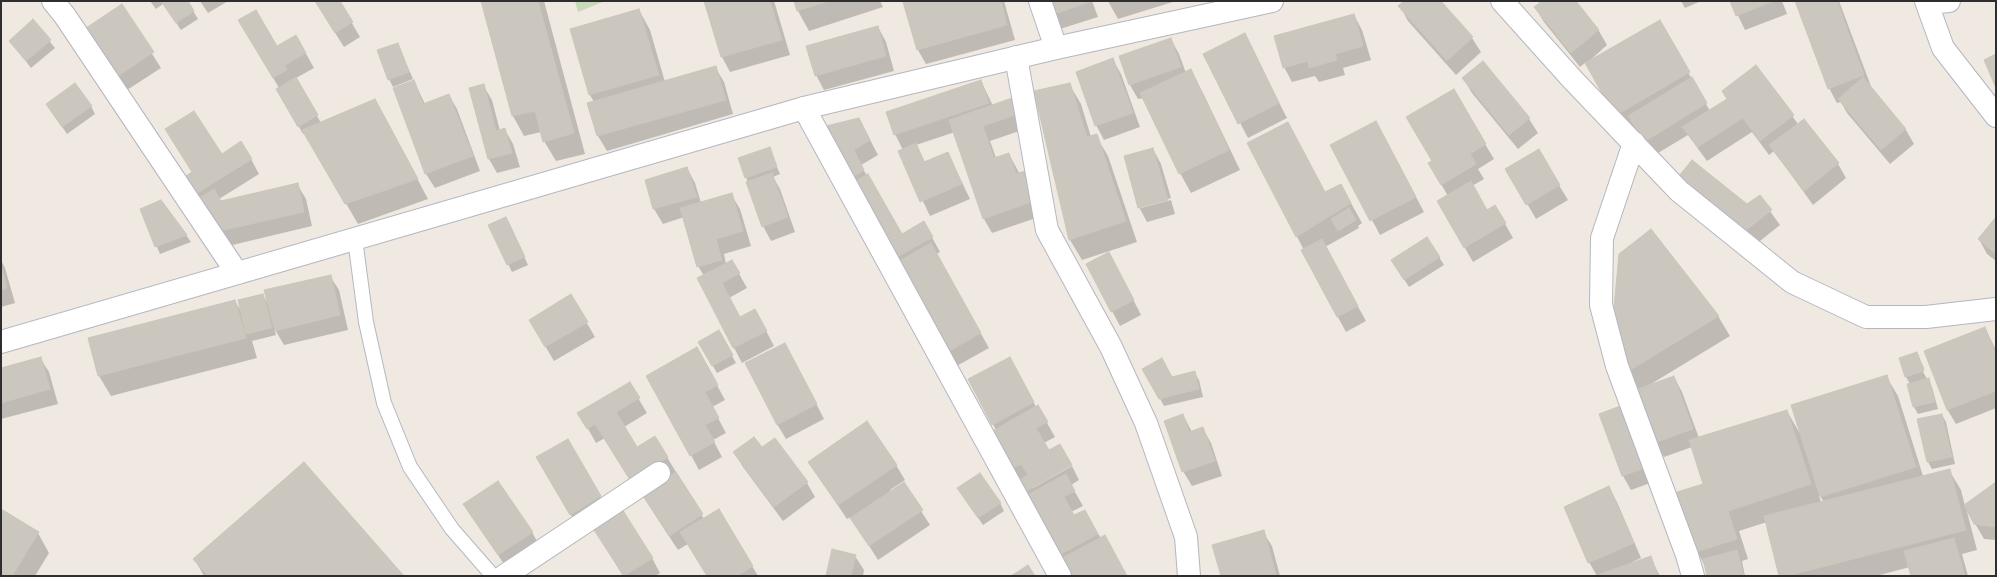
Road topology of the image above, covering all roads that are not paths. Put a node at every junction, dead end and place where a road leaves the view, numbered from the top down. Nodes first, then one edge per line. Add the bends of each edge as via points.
1 (54, 1) edge
2 (1040, 1) edge
3 (1272, 1) edge
4 (1502, 1) edge
5 (1949, 1) edge
6 (1926, 2) edge
7 (1056, 48) junction
8 (1016, 57) junction
9 (804, 108) junction
10 (1996, 116) edge
11 (1634, 143) junction
12 (355, 239) junction
13 (237, 273) junction
14 (1996, 309) edge
15 (1, 342) edge
16 (659, 473) dead end
17 (493, 576) edge
18 (504, 576) edge
19 (1060, 576) edge
20 (1188, 576) edge
21 (1693, 576) edge

1 - 13 street
2 - 7 street
3 - 7 street
4 - 11 street
5 - 6 street
6 - 10 street via 1943,48
7 - 8 street
8 - 9 street
8 - 20 street via 1047,230 1111,347 1146,423 1186,537
9 - 12 street
9 - 19 street
11 - 14 street via 1679,191 1792,282 1866,316 1926,317
11 - 21 street via 1602,238 1601,305 1617,366
12 - 13 street
12 - 17 lane via 366,322 384,403 410,467 452,529
13 - 15 street
16 - 18 street

